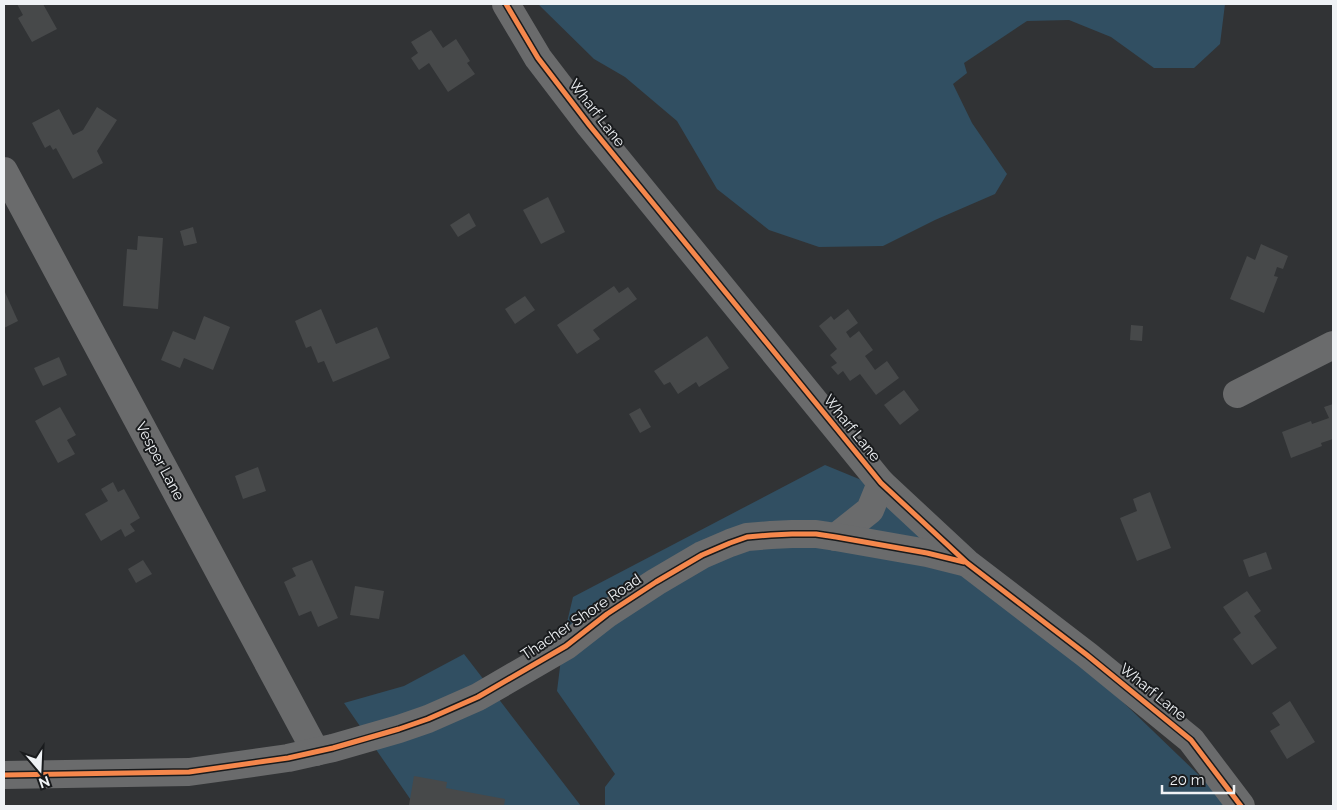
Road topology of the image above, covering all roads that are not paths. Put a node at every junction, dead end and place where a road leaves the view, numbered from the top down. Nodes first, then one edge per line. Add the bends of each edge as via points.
1 (506, 4) edge
2 (4, 171) edge
3 (1333, 345) edge
4 (1237, 394) dead end
5 (881, 483) junction
6 (836, 537) junction
7 (966, 563) junction
8 (316, 752) junction
9 (4, 775) edge
10 (1242, 806) edge

1 - 5 street, Wharf Lane via 538,58 590,126
2 - 8 street, Vesper Lane
3 - 4 street
5 - 6 street via 870,510
5 - 7 street, Wharf Lane
6 - 7 street, Thacher Shore Road
6 - 8 street, Thacher Shore Road via 816,534 747,537 702,554 607,614 566,646 472,700 428,719
7 - 10 street, Wharf Lane via 1087,654 1191,740
8 - 9 street, Thacher Shore Road via 189,772

